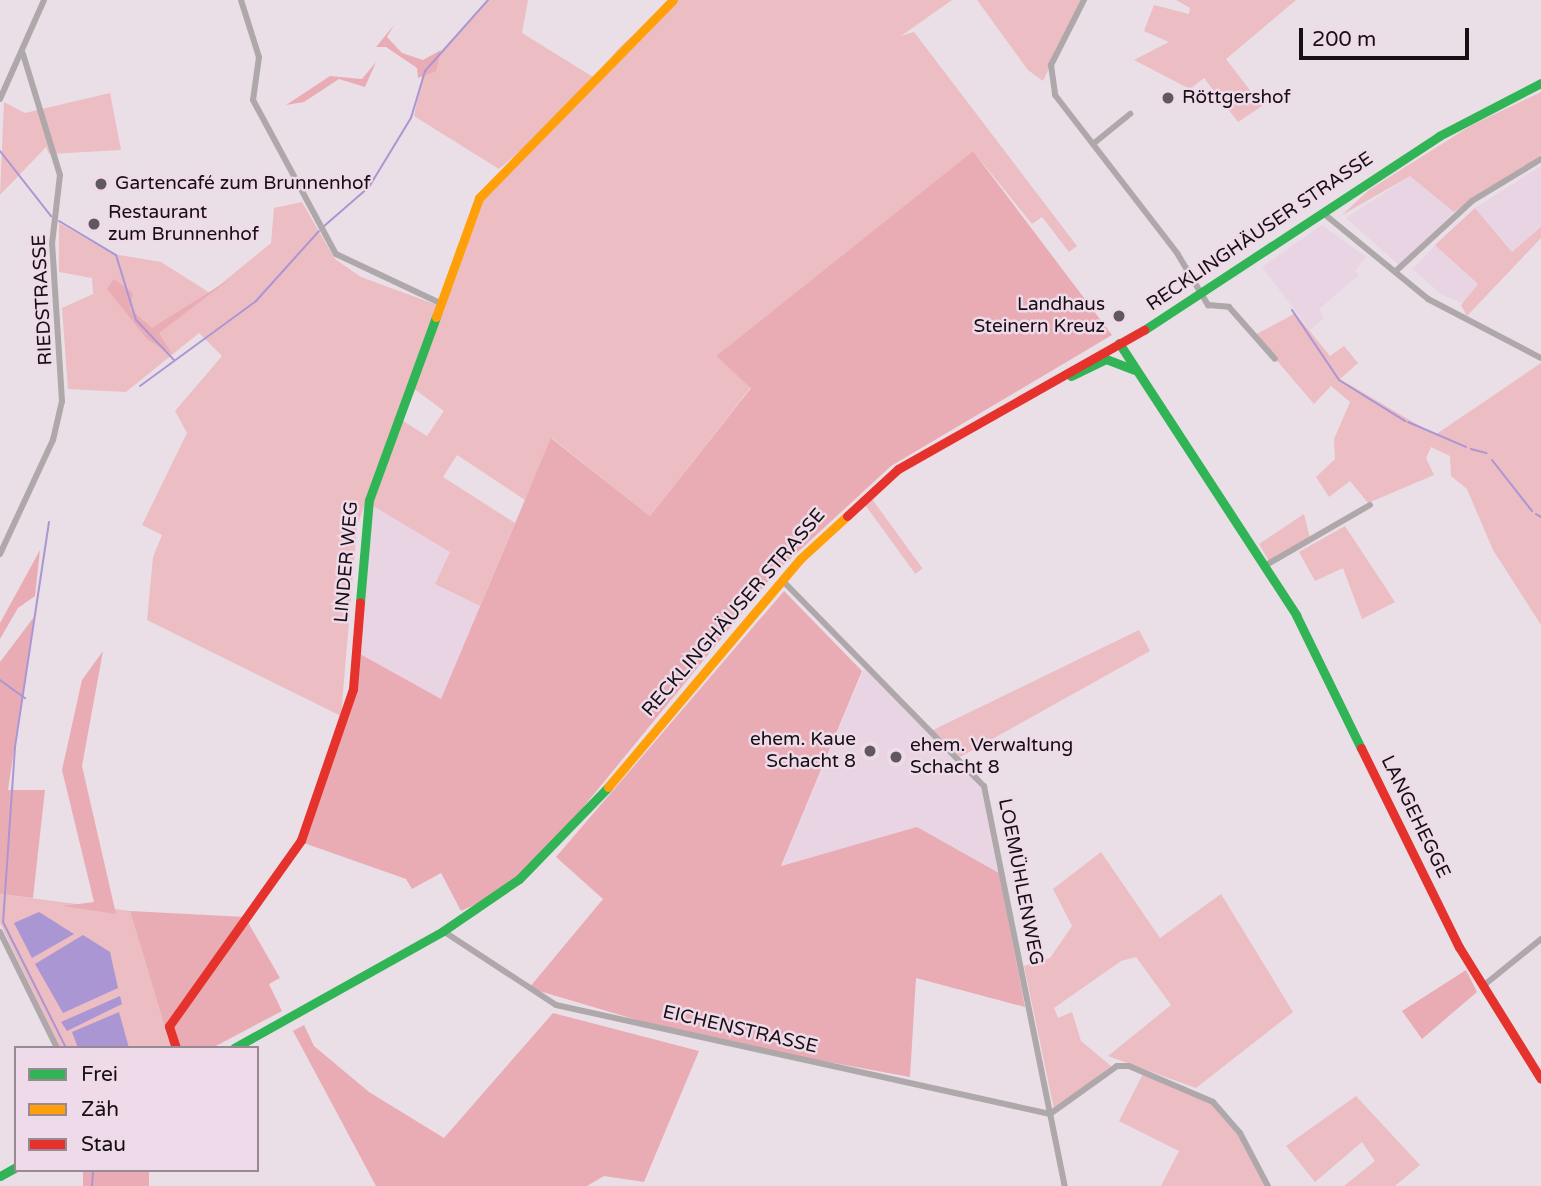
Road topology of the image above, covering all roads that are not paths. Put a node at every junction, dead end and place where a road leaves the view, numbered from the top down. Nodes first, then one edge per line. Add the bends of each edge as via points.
1 (44, 0) edge
2 (241, 0) edge
3 (673, 0) edge
4 (1084, 0) edge
5 (23, 54) junction
6 (1541, 83) edge
7 (0, 99) edge
8 (1130, 114) dead end
9 (1093, 144) junction
10 (1541, 159) edge
11 (1323, 213) junction
12 (1397, 270) junction
13 (1202, 296) junction
14 (440, 303) junction
15 (1119, 343) junction
16 (1541, 358) edge
17 (1275, 359) dead end
18 (1138, 373) junction
19 (1034, 389) junction
20 (1370, 505) dead end
21 (0, 554) edge
22 (1266, 565) junction
23 (782, 580) junction
24 (443, 931) junction
25 (0, 932) edge
26 (1541, 939) edge
27 (1482, 988) junction
28 (56, 1046) edge
29 (175, 1046) edge
30 (238, 1046) edge
31 (1541, 1079) edge
32 (1050, 1114) junction
33 (1065, 1186) edge
34 (1268, 1186) edge

1 - 5 street
2 - 14 street via 260,57 253,100 336,254
3 - 14 street, LINDER WEG via 485,188
4 - 9 street via 1048,74 1055,94
5 - 7 street
5 - 21 street, RIEDSTRASSE via 60,175 52,244 62,401 53,440
6 - 11 street, RECKLINGHÄUSER STRASSE via 1439,136
8 - 9 street
9 - 13 street
10 - 12 street via 1472,201
11 - 12 street
11 - 13 street, RECKLINGHÄUSER STRASSE
12 - 16 street via 1428,299
13 - 15 street, RECKLINGHÄUSER STRASSE
13 - 17 street via 1213,307 1229,307
14 - 29 street, LINDER WEG via 369,500 353,688 301,840 169,1026
15 - 18 street, LANGEHEGGE
15 - 19 street, RECKLINGHÄUSER STRASSE
18 - 19 street via 1106,359
18 - 22 street, LANGEHEGGE
19 - 23 street, RECKLINGHÄUSER STRASSE via 898,469
20 - 22 street
22 - 27 street, LANGEHEGGE
23 - 24 street, RECKLINGHÄUSER STRASSE via 565,836 502,892
23 - 32 street, LOEMÜHLENWEG via 984,786
24 - 30 street, RECKLINGHÄUSER STRASSE
24 - 32 street, EICHENSTRASSE via 556,1005
25 - 28 street
26 - 27 street
27 - 31 street, LANGEHEGGE
32 - 33 street, LOEMÜHLENWEG
32 - 34 street via 1117,1066 1169,1079 1213,1102 1240,1133

